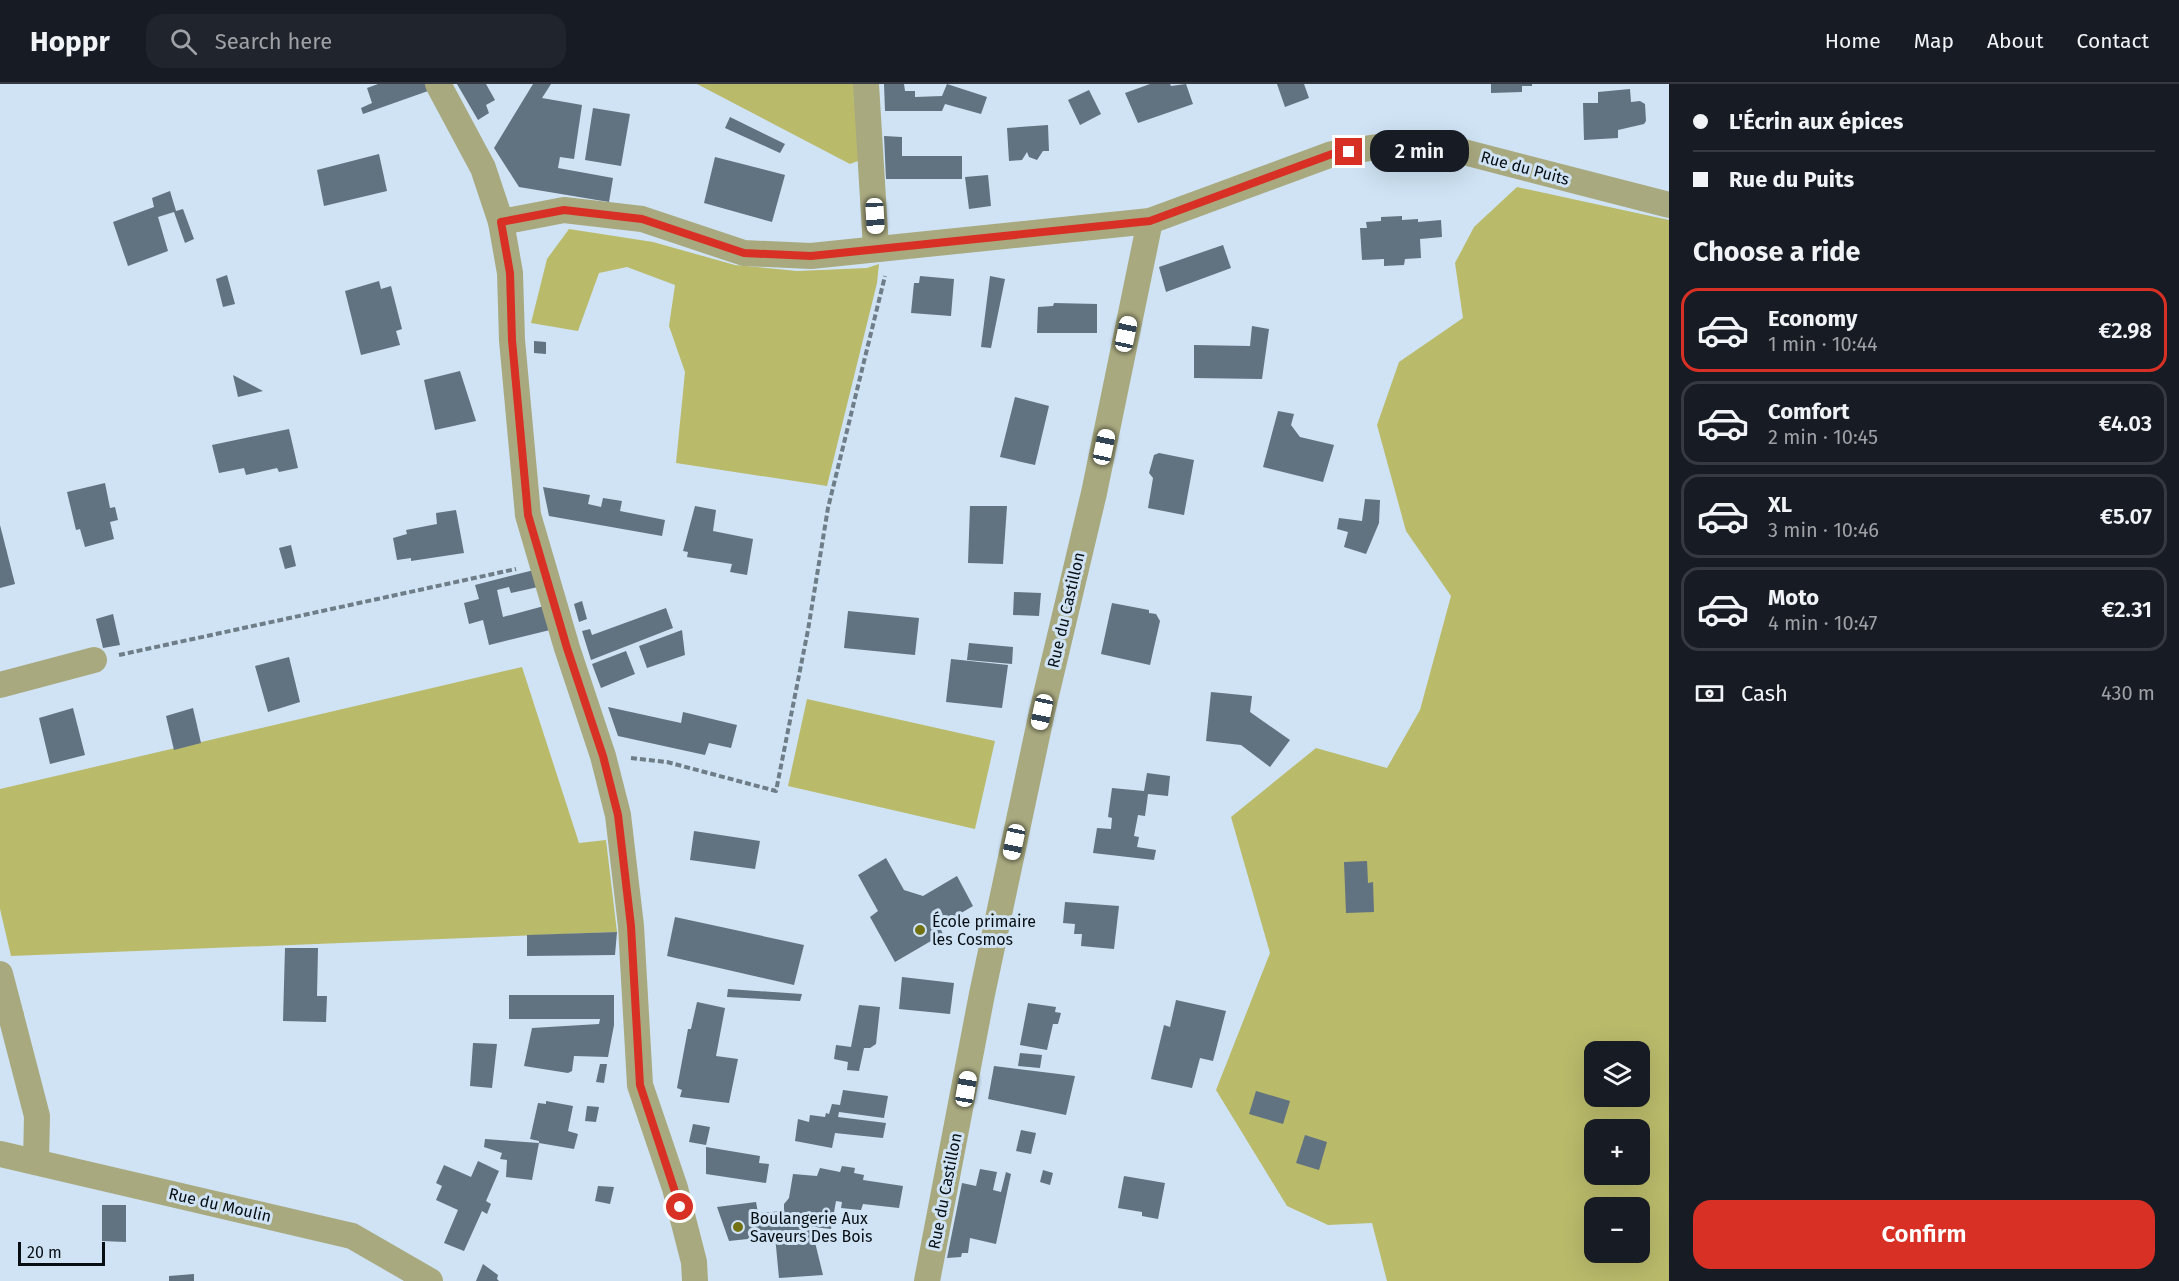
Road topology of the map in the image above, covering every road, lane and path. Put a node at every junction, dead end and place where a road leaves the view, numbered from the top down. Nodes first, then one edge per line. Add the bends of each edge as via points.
1 (438, 84) edge
2 (866, 84) edge
3 (1669, 205) edge
4 (1150, 221) junction
5 (501, 222) junction
6 (885, 247) junction
7 (543, 563) junction
8 (94, 660) joint
9 (0, 685) edge
10 (603, 756) junction
11 (0, 974) edge
12 (5, 1010) edge
13 (0, 1154) edge
14 (36, 1162) junction
15 (430, 1281) edge
16 (695, 1281) edge
17 (927, 1281) edge

1 - 5 street via 483,168
2 - 6 street
3 - 4 street, Rue du Puits via 1456,150 1383,146 1332,154
4 - 6 street, Rue du Puits
4 - 17 street, Rue du Castillon via 982,994
5 - 6 street, Rue du Puits via 564,210 642,219 744,253 811,256
5 - 7 street via 510,273 528,515
6 - 10 path via 872,324 828,508 776,791 667,762
7 - 8 path
7 - 10 street
8 - 9 street
10 - 16 street via 624,854 640,1085 675,1188 694,1262
11 - 12 street
12 - 14 street via 37,1116
13 - 14 street, Rue du Moulin
14 - 15 street, Rue du Moulin via 352,1236

